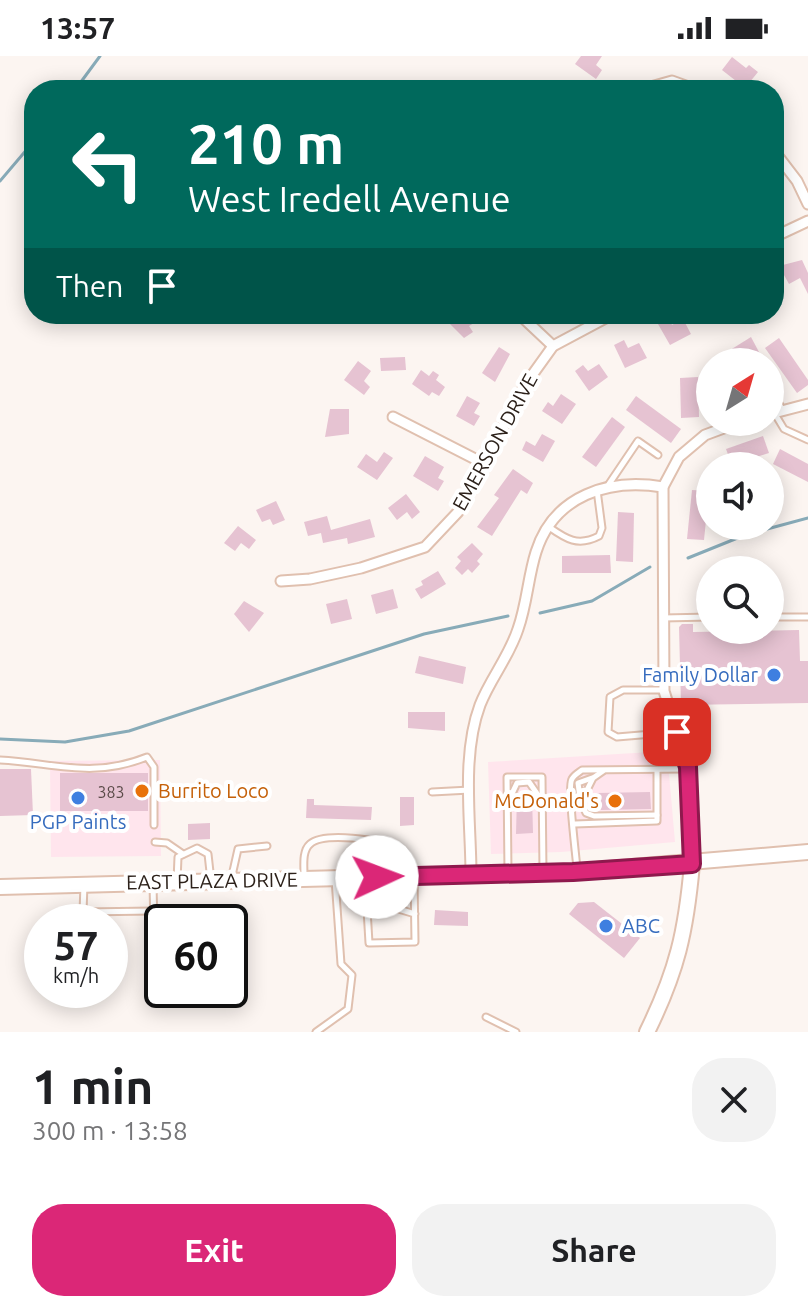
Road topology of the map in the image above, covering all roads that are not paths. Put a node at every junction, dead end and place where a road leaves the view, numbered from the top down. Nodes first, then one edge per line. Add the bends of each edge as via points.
1 (784, 164) edge
2 (808, 204) edge
3 (808, 221) edge
4 (784, 232) edge
5 (530, 324) edge
6 (594, 324) edge
7 (553, 346) junction
8 (808, 404) edge
9 (784, 410) edge
10 (393, 417) dead end
11 (784, 429) edge
12 (704, 436) edge
13 (808, 440) edge
14 (658, 455) dead end
15 (483, 463) junction
16 (609, 484) junction
17 (663, 487) junction
18 (597, 490) junction
19 (548, 527) junction
20 (281, 581) dead end
21 (696, 617) edge
22 (784, 617) edge
23 (808, 617) edge
24 (663, 618) junction
25 (664, 690) junction
26 (677, 732) junction
27 (0, 760) edge
28 (688, 769) junction
29 (604, 770) junction
30 (657, 770) junction
31 (593, 778) junction
32 (471, 790) junction
33 (432, 792) dead end
34 (542, 802) junction
35 (582, 807) junction
36 (657, 815) junction
37 (575, 824) junction
38 (154, 825) dead end
39 (507, 836) junction
40 (155, 842) dead end
41 (267, 846) dead end
42 (808, 852) edge
43 (183, 854) junction
44 (692, 864) junction
45 (577, 872) junction
46 (543, 873) junction
47 (508, 874) junction
48 (471, 875) junction
49 (414, 876) junction
50 (377, 877) junction
51 (335, 878) junction
52 (304, 879) junction
53 (231, 881) junction
54 (177, 882) junction
55 (211, 882) junction
56 (153, 883) junction
57 (84, 884) junction
58 (0, 887) edge
59 (153, 904) edge
60 (144, 911) edge
61 (415, 914) junction
62 (486, 1017) dead end
63 (316, 1032) edge
64 (516, 1032) edge
65 (647, 1032) edge

1 - 2 street
3 - 4 street
5 - 7 street
6 - 7 street, EMERSON DRIVE
7 - 15 street, EMERSON DRIVE via 525,385
8 - 9 street
10 - 15 street
11 - 13 lane
12 - 17 street via 679,457
14 - 16 lane via 638,441
15 - 20 street, EMERSON DRIVE via 458,512 425,547 361,568
16 - 17 street
16 - 18 street
17 - 24 street
18 - 19 street via 572,500
18 - 19 lane via 599,536 571,542
19 - 32 street via 536,551 513,646 480,705 471,746
21 - 24 lane
22 - 23 lane
24 - 25 street
25 - 26 street
25 - 26 lane via 623,690 610,697 608,732 617,737
26 - 28 street
27 - 38 lane via 100,770 147,757 154,767
28 - 30 lane
28 - 44 street
29 - 30 lane
29 - 31 lane
29 - 37 lane via 582,770 571,779
30 - 36 lane
31 - 35 lane
31 - 35 lane via 578,783
32 - 33 lane
32 - 48 street
34 - 39 lane via 529,782 512,787
34 - 39 lane via 542,777 507,777
34 - 46 lane
35 - 36 lane via 594,816
36 - 37 lane via 657,821
37 - 45 lane
39 - 47 lane
40 - 43 lane
41 - 53 lane via 238,849
42 - 44 main road, EAST PLAZA DRIVE
43 - 54 lane via 178,857
43 - 55 lane via 197,848 208,854
44 - 45 main road, EAST PLAZA DRIVE
44 - 65 main road via 675,971
45 - 46 main road, EAST PLAZA DRIVE
46 - 47 main road, EAST PLAZA DRIVE
47 - 48 main road, EAST PLAZA DRIVE
48 - 49 main road, EAST PLAZA DRIVE
49 - 50 main road, EAST PLAZA DRIVE
49 - 61 lane
50 - 51 main road, EAST PLAZA DRIVE
50 - 52 lane via 374,847 368,840 318,840 305,853
51 - 52 main road, EAST PLAZA DRIVE
51 - 63 lane via 341,964 352,975 348,1009
52 - 53 main road, EAST PLAZA DRIVE
53 - 55 main road, EAST PLAZA DRIVE
54 - 55 main road, EAST PLAZA DRIVE
54 - 56 main road, EAST PLAZA DRIVE
56 - 57 main road, EAST PLAZA DRIVE
56 - 59 lane
57 - 58 main road, EAST PLAZA DRIVE
57 - 60 lane via 83,912
61 - 61 lane via 415,942 366,939 367,909
62 - 64 lane

